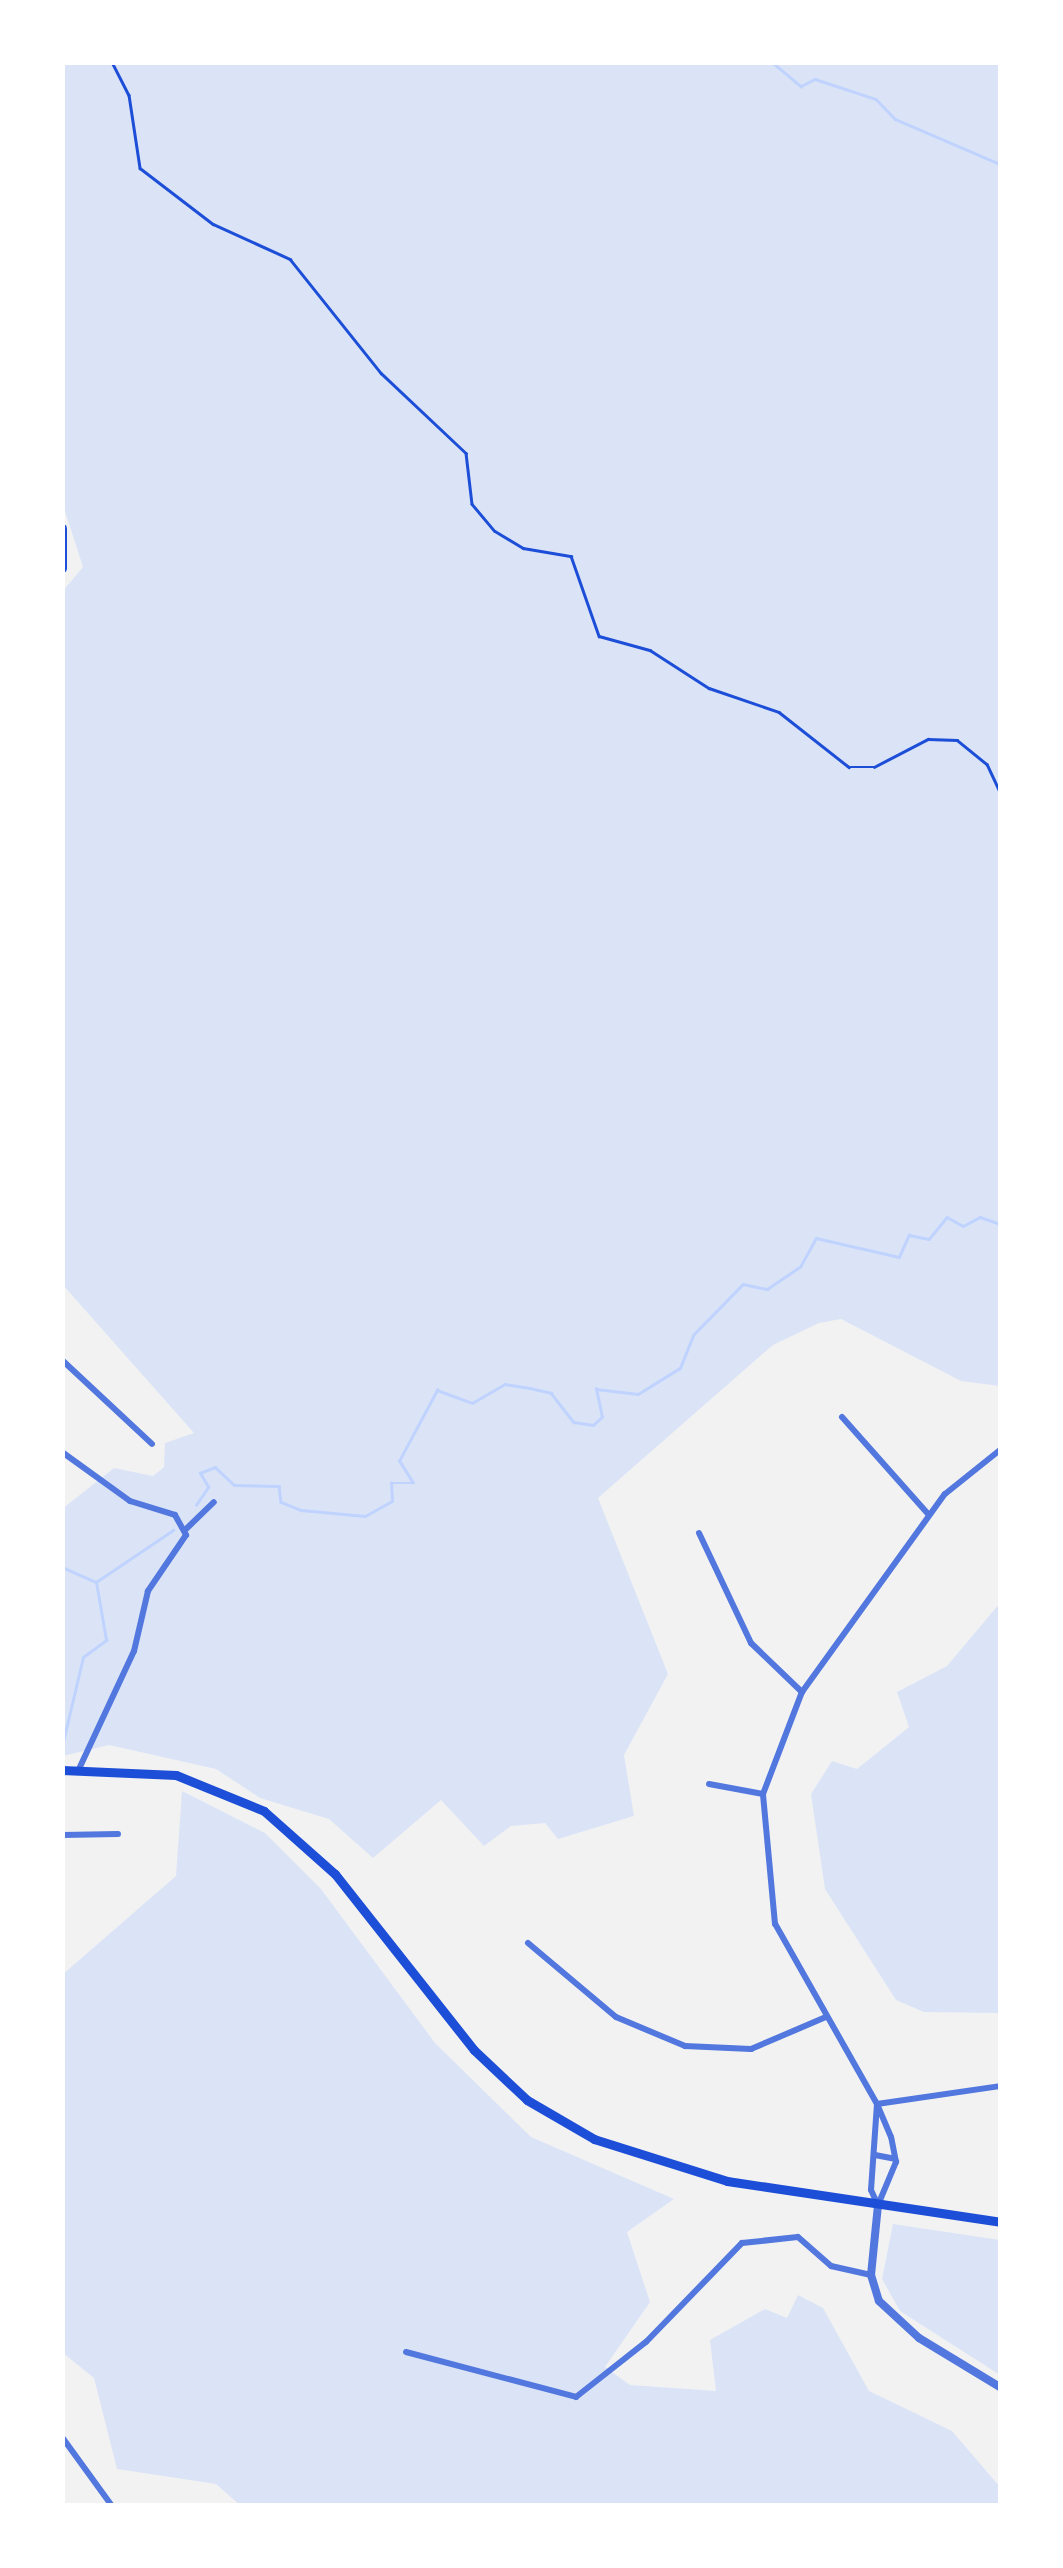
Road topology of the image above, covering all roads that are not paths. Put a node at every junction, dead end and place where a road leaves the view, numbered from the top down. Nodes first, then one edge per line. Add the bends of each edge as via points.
1 (62, 528) edge
2 (62, 568) edge
3 (62, 1360) edge
4 (842, 1417) dead end
5 (152, 1444) dead end
6 (1000, 1450) edge
7 (62, 1452) edge
8 (214, 1502) dead end
9 (929, 1515) junction
10 (185, 1530) junction
11 (699, 1532) dead end
12 (802, 1692) junction
13 (80, 1766) junction
14 (62, 1770) edge
15 (709, 1784) dead end
16 (763, 1794) junction
17 (118, 1834) dead end
18 (62, 1835) edge
19 (528, 1943) dead end
20 (826, 2017) junction
21 (1000, 2086) edge
22 (877, 2104) junction
23 (875, 2156) junction
24 (895, 2159) junction
25 (878, 2205) junction
26 (1000, 2222) edge
27 (871, 2275) junction
28 (406, 2352) dead end
29 (1000, 2386) edge
30 (62, 2437) edge
31 (112, 2506) edge

1 - 2 main road
3 - 5 street
4 - 9 street
6 - 9 street via 962,1475
7 - 10 street
8 - 10 street
9 - 12 street
10 - 13 street via 148,1591 134,1651
11 - 12 street via 750,1643
12 - 16 street
13 - 14 main road
13 - 25 main road via 192,1779 284,1826 335,1874 474,2050 564,2124 691,2172
15 - 16 street
16 - 20 street via 766,1896
17 - 18 street
19 - 20 street via 616,2017 685,2046 750,2049
20 - 22 street
21 - 22 street
22 - 23 street
22 - 24 street
23 - 24 street
23 - 25 street
24 - 25 street
25 - 26 main road
25 - 27 street
27 - 28 street via 830,2266 798,2238 742,2243 646,2342 576,2397
27 - 29 street via 891,2316
30 - 31 street

